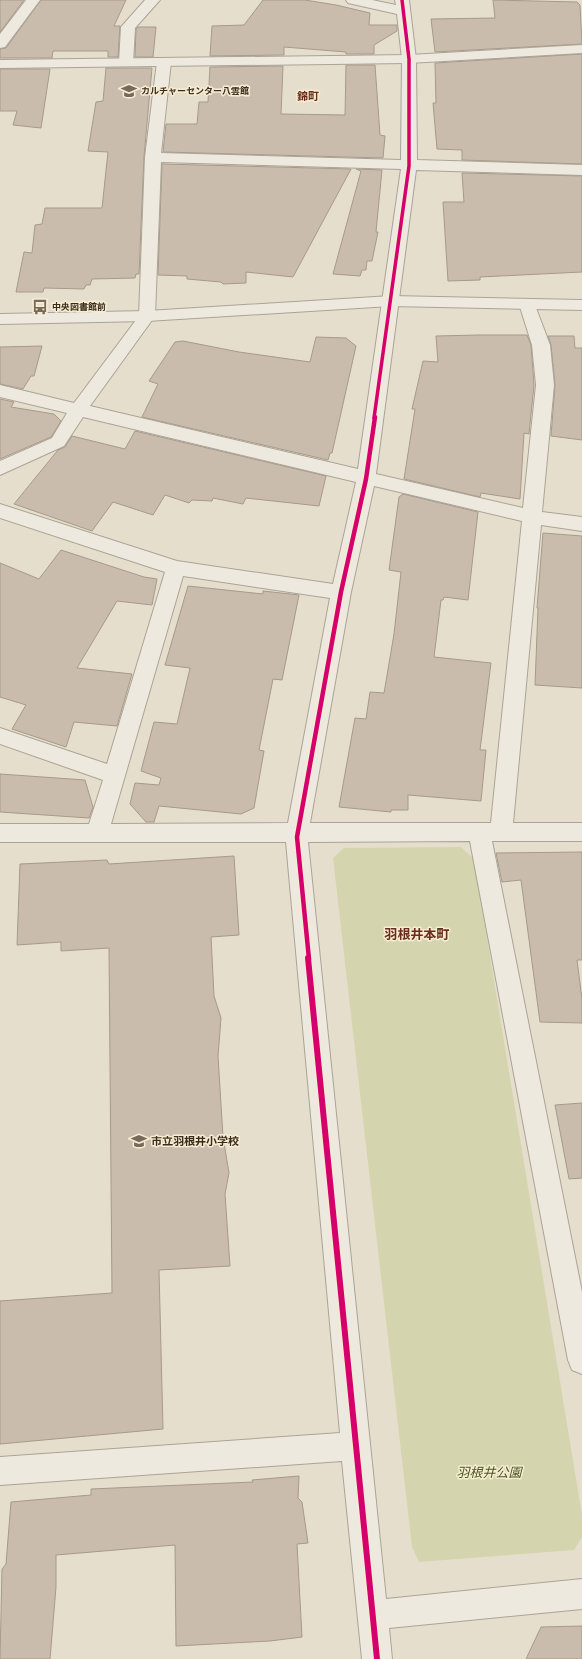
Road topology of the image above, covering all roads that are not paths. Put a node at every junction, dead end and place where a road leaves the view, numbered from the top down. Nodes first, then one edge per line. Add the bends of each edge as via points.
1 (33, 0) edge
2 (153, 0) edge
3 (353, 0) edge
4 (403, 6) edge
5 (0, 44) edge
6 (582, 50) edge
7 (409, 59) junction
8 (164, 62) junction
9 (126, 63) junction
10 (0, 64) edge
11 (153, 157) junction
12 (409, 166) junction
13 (582, 170) edge
14 (391, 301) junction
15 (527, 304) junction
16 (582, 305) edge
17 (147, 316) junction
18 (0, 319) edge
19 (0, 391) edge
20 (79, 409) junction
21 (0, 469) edge
22 (366, 479) junction
23 (0, 511) edge
24 (532, 517) junction
25 (582, 524) edge
26 (176, 568) junction
27 (341, 592) junction
28 (0, 736) edge
29 (115, 775) junction
30 (490, 831) junction
31 (98, 832) junction
32 (298, 832) junction
33 (582, 832) edge
34 (0, 833) edge
35 (582, 1360) edge
36 (355, 1446) junction
37 (0, 1471) edge
38 (582, 1594) edge
39 (373, 1615) junction
40 (377, 1659) edge

1 - 5 street
2 - 9 street via 128,27
3 - 4 street
4 - 7 street
6 - 7 street
7 - 8 street
7 - 12 street
8 - 9 street
8 - 11 street
9 - 10 street
11 - 12 street
11 - 17 street
12 - 13 street
12 - 14 street
14 - 15 street
14 - 17 street
14 - 22 street
15 - 16 street
15 - 24 street via 541,345 545,385
17 - 18 street
17 - 20 street
19 - 20 street
20 - 21 street via 58,442
20 - 22 street
22 - 24 street
22 - 27 street
23 - 26 street
24 - 25 street
24 - 30 street
26 - 27 street
26 - 29 street
27 - 32 street
28 - 29 street
29 - 31 street
30 - 32 street
30 - 33 street
30 - 35 street
31 - 32 street
31 - 34 street
32 - 36 street
36 - 37 street
36 - 39 street
38 - 39 street
39 - 40 street

